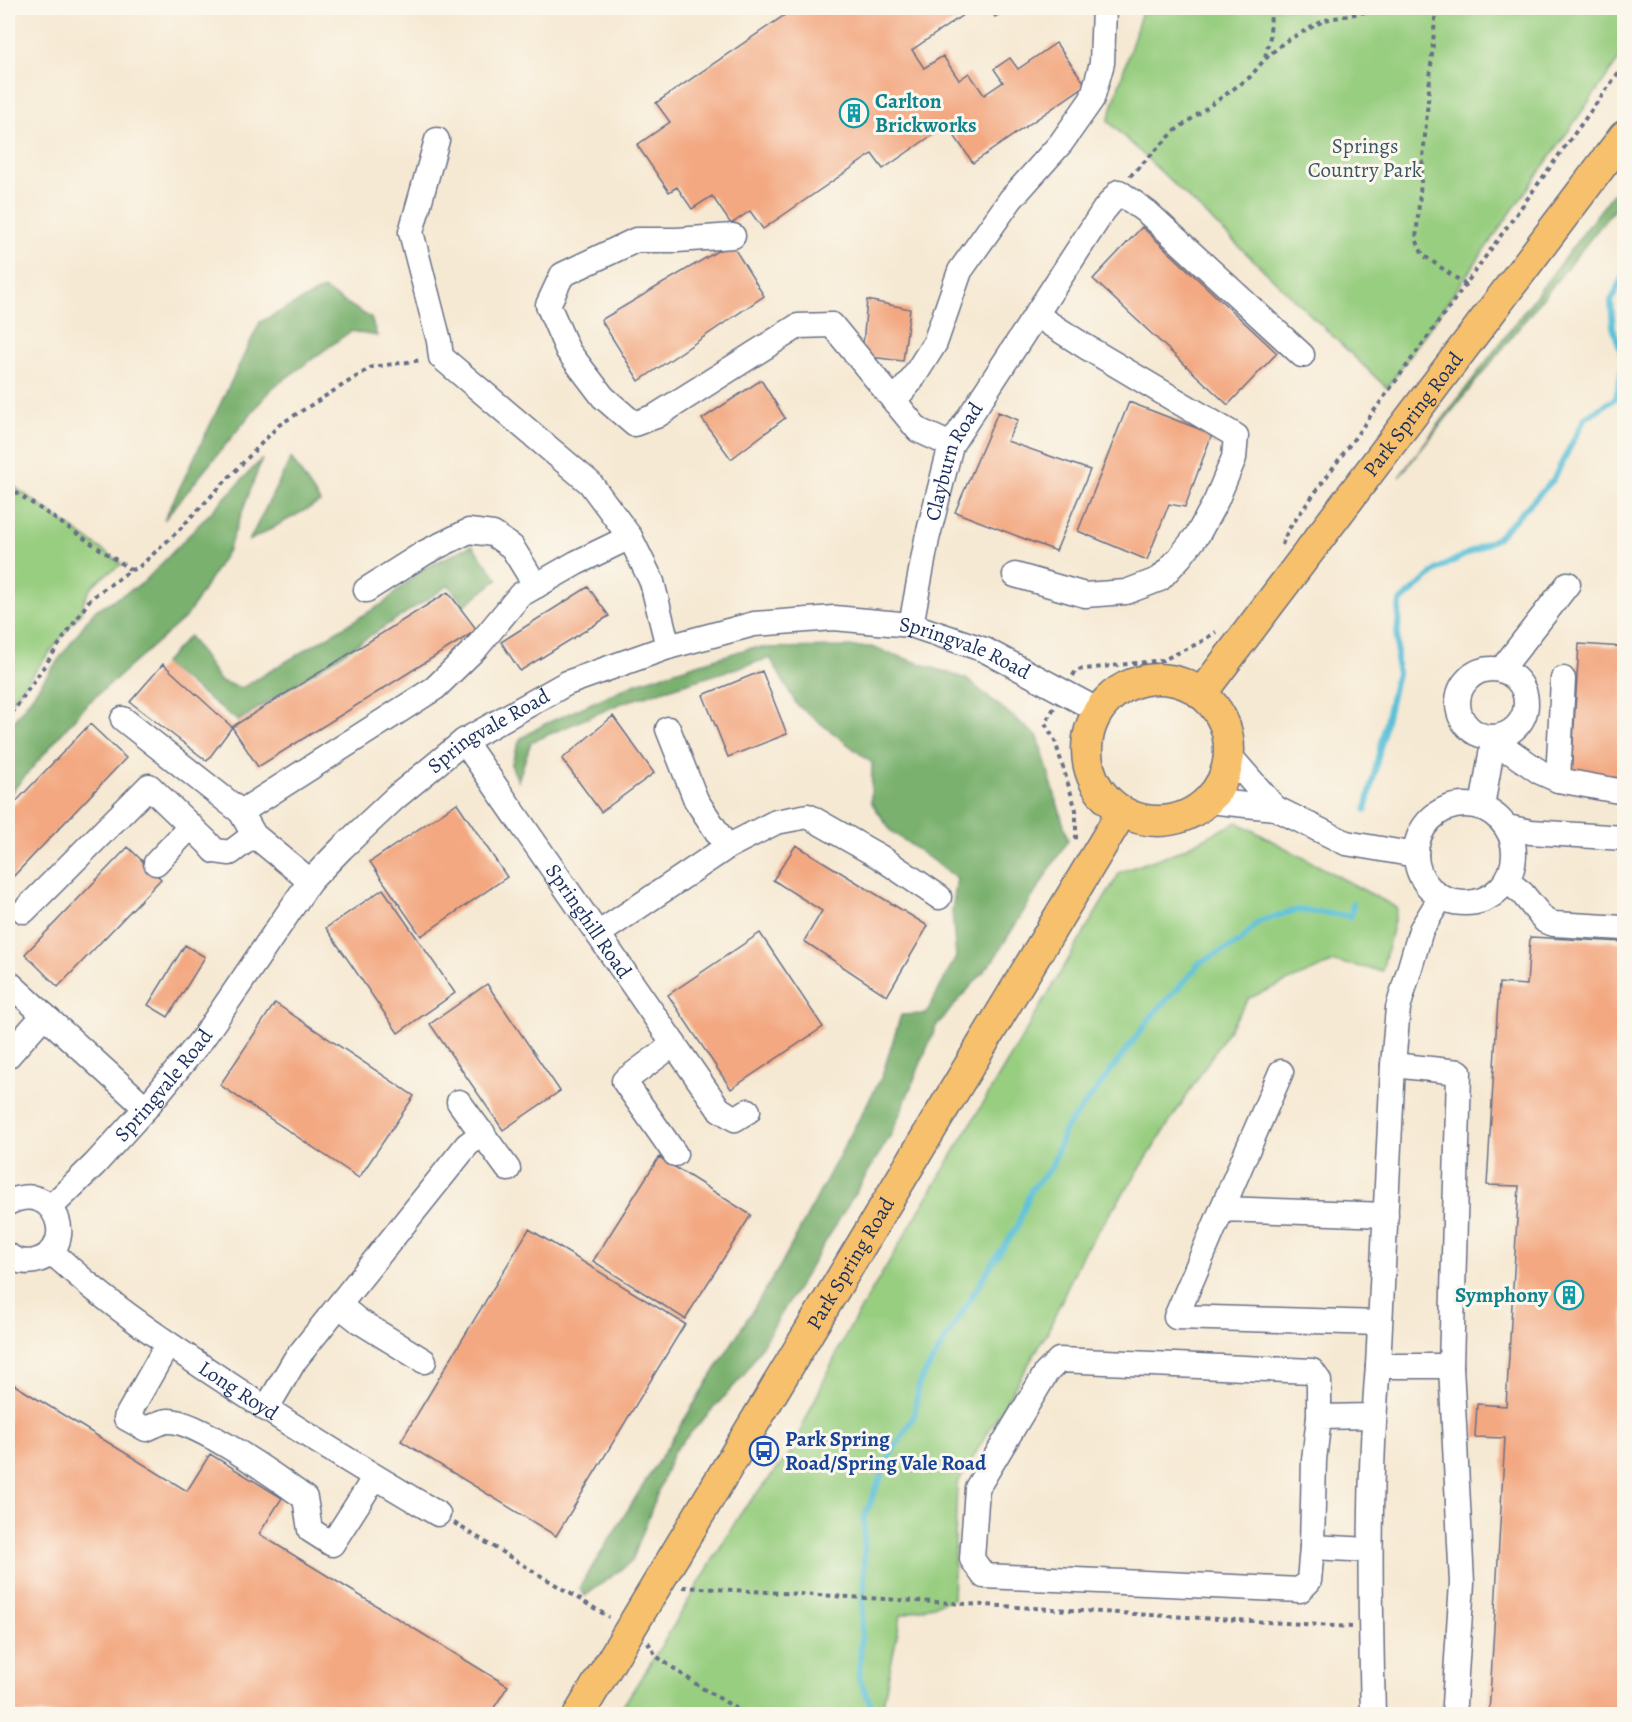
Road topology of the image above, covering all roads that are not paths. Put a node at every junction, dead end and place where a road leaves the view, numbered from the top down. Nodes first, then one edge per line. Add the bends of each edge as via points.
1 (1104, 8) edge
2 (1624, 136) edge
3 (437, 140) dead end
4 (733, 236) dead end
5 (1036, 315) junction
6 (1302, 355) dead end
7 (894, 401) junction
8 (951, 445) junction
9 (630, 537) junction
10 (1015, 575) dead end
11 (1568, 584) dead end
12 (536, 586) junction
13 (366, 590) dead end
14 (911, 625) junction
15 (668, 646) junction
16 (1500, 670) junction
17 (1563, 679) dead end
18 (1201, 694) junction
19 (1099, 711) junction
20 (123, 719) dead end
21 (668, 729) dead end
22 (464, 741) junction
23 (1492, 742) junction
24 (1229, 755) junction
25 (1558, 780) junction
26 (1624, 792) edge
27 (1208, 801) junction
28 (1482, 807) junction
29 (1275, 808) junction
30 (241, 812) junction
31 (1122, 812) junction
32 (191, 826) junction
33 (1507, 827) junction
34 (254, 836) junction
35 (1624, 838) edge
36 (726, 847) junction
37 (1416, 855) junction
38 (156, 862) dead end
39 (310, 881) junction
40 (1507, 881) junction
41 (939, 897) dead end
42 (1441, 897) junction
43 (24, 911) dead end
44 (1624, 928) edge
45 (598, 934) junction
46 (8, 982) edge
47 (44, 1015) junction
48 (674, 1044) junction
49 (8, 1056) edge
50 (1393, 1065) junction
51 (1281, 1072) dead end
52 (459, 1102) dead end
53 (146, 1108) junction
54 (748, 1111) dead end
55 (483, 1133) junction
56 (675, 1154) dead end
57 (508, 1169) dead end
58 (8, 1203) edge
59 (51, 1207) junction
60 (1222, 1209) junction
61 (1386, 1215) junction
62 (51, 1251) junction
63 (8, 1255) edge
64 (340, 1306) junction
65 (1379, 1323) junction
66 (168, 1344) junction
67 (424, 1361) dead end
68 (1378, 1366) junction
69 (1451, 1366) junction
70 (266, 1409) junction
71 (1373, 1416) junction
72 (1319, 1417) junction
73 (375, 1477) junction
74 (438, 1514) road end
75 (1312, 1547) junction
76 (1370, 1550) junction
77 (1454, 1704) dead end
78 (579, 1714) edge
79 (1373, 1714) edge

1 - 7 street via 1102,63 1092,99 1061,143 1011,199 960,271 935,343
2 - 18 main road, Park Spring Road
3 - 9 street via 411,232 441,357 590,483
4 - 7 street via 636,240 562,275 548,305 567,351 603,397 634,424 656,416 798,326 832,325
5 - 6 street, Clayburn Road via 1119,192 1148,213
5 - 8 street, Clayburn Road
5 - 10 street via 1236,436 1234,458 1216,501 1198,534 1160,579 1126,592 1084,595
7 - 8 street via 918,430
8 - 14 street, Clayburn Road
9 - 12 street
9 - 15 street via 651,582
11 - 16 street
12 - 13 street via 512,547 494,534 469,531 426,552
12 - 30 street via 520,595 477,647 435,688
14 - 15 street, Springvale Road via 834,618 754,624
14 - 19 street, Springvale Road via 985,650
15 - 22 street, Springvale Road via 567,683
16 - 23 street via 1520,683 1526,707 1514,728
16 - 23 street via 1490,668 1471,676 1463,684 1457,704 1465,723
17 - 25 street
18 - 19 main road via 1184,684 1146,680 1111,696
18 - 24 main road via 1222,721
19 - 31 main road via 1090,728 1088,766 1106,800
20 - 30 street
21 - 36 street via 696,800
22 - 39 street, Springvale Road via 395,798
22 - 45 street, Springhill Road
23 - 25 street
23 - 28 street
24 - 27 main road via 1222,780
24 - 29 street
25 - 26 street
27 - 29 street
27 - 31 main road via 1189,815 1167,821 1143,820
28 - 33 street
28 - 37 street via 1450,806 1436,814 1418,839
29 - 37 street via 1346,843
30 - 34 street
31 - 78 main road, Park Spring Road via 621,1624
32 - 34 street via 215,851 230,852
32 - 38 street
32 - 43 street via 149,786
33 - 35 street
33 - 40 street via 1515,854
34 - 39 street
36 - 41 street via 776,822 808,816
36 - 45 street
37 - 42 street via 1419,872
39 - 53 street, Springvale Road via 203,1038
40 - 42 street via 1494,894 1477,902 1459,903
40 - 44 street via 1545,921
42 - 50 street via 1421,930 1398,1008
45 - 48 street, Springhill Road
46 - 47 street
47 - 49 street
47 - 53 street
48 - 54 street, Springhill Road via 719,1109 735,1119
48 - 56 street via 624,1081
50 - 61 street
50 - 69 street via 1459,1072
51 - 60 street
52 - 55 street
53 - 59 street, Springvale Road
55 - 57 street
55 - 64 street via 467,1145
58 - 59 street via 25,1197 44,1201
59 - 62 street via 59,1224
60 - 61 street
60 - 65 street via 1176,1317
61 - 65 street
62 - 63 street via 28,1262
62 - 66 street, Long Royd via 80,1279
64 - 67 street
64 - 70 street via 295,1360
65 - 68 street
66 - 70 street, Long Royd
66 - 73 street via 126,1418 146,1429 167,1421 186,1424 262,1466 305,1498 310,1530 332,1544
68 - 69 street
68 - 71 street
69 - 77 street via 1462,1583
70 - 73 street, Long Royd
71 - 72 street
71 - 76 street
72 - 75 street
72 - 75 street via 1319,1381 1312,1371 1059,1360 1046,1373 977,1488 972,1559 984,1575 1300,1590 1309,1581
73 - 74 street, Long Royd
75 - 76 street
76 - 79 street

